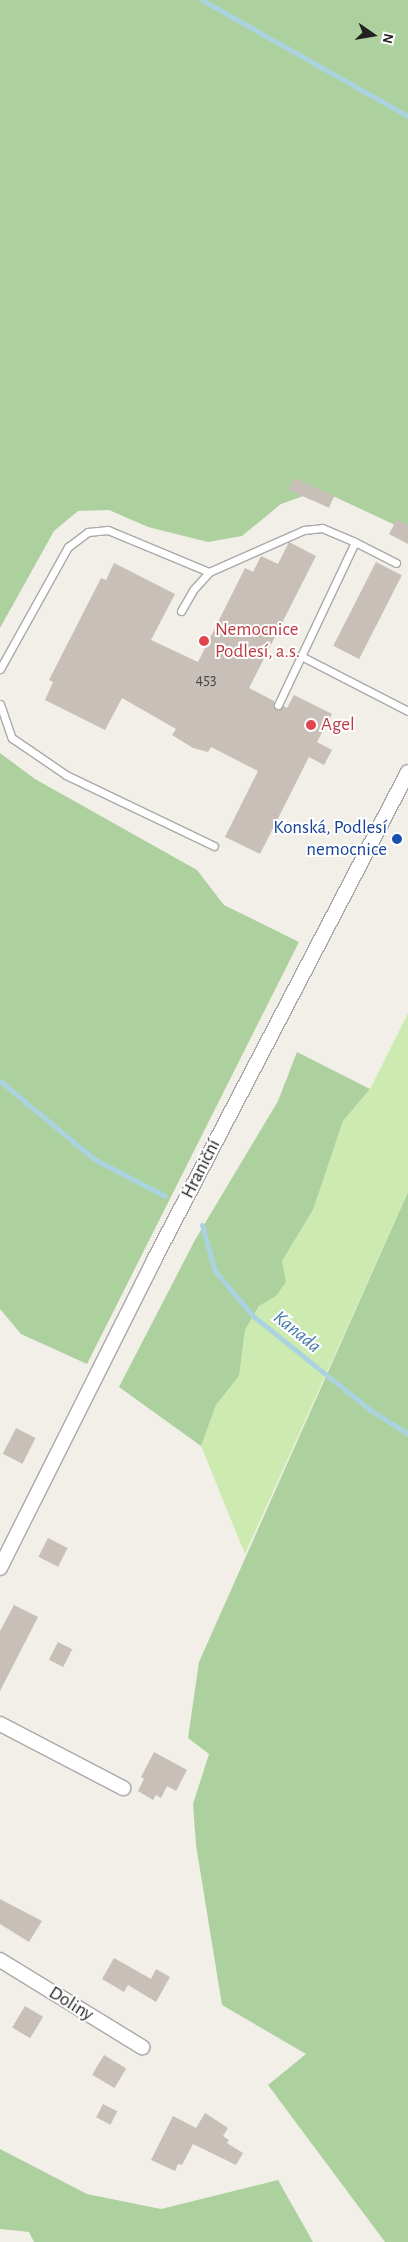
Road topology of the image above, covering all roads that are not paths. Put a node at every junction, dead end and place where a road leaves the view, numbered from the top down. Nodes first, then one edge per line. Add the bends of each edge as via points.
1 (354, 542) junction
2 (396, 563) dead end
3 (209, 572) junction
4 (181, 611) dead end
5 (301, 656) junction
6 (0, 669) edge
7 (0, 704) edge
8 (278, 705) dead end
9 (408, 711) edge
10 (408, 772) edge
11 (214, 846) dead end
12 (0, 1568) edge
13 (0, 1724) edge
14 (123, 1788) dead end
15 (0, 1960) edge
16 (142, 2047) dead end

1 - 2 lane
1 - 3 lane via 322,528 304,530
1 - 5 lane
3 - 4 lane
3 - 6 lane via 108,530 88,532 68,547
5 - 8 lane
5 - 9 lane
7 - 11 lane via 12,738 66,775
10 - 12 street, Hraniční via 154,1260
13 - 14 street
15 - 16 street, Doliny

